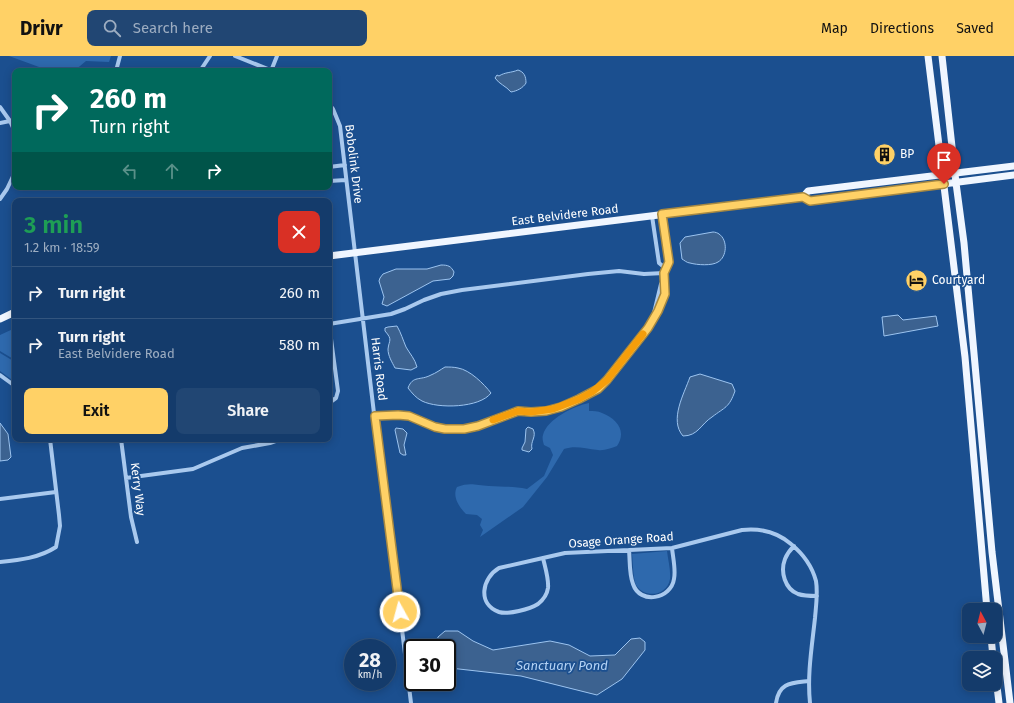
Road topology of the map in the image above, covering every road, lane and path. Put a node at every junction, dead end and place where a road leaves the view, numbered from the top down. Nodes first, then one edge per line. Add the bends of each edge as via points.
1 (120, 56) edge
2 (210, 56) edge
3 (234, 56) edge
4 (277, 56) edge
5 (928, 56) edge
6 (942, 56) edge
7 (117, 68) edge
8 (202, 68) edge
9 (264, 68) edge
10 (273, 68) edge
11 (0, 107) edge
12 (332, 108) edge
13 (10, 121) junction
14 (0, 123) edge
15 (12, 125) edge
16 (345, 165) junction
17 (1014, 166) edge
18 (332, 167) edge
19 (955, 174) junction
20 (942, 175) junction
21 (1014, 176) edge
22 (12, 178) edge
23 (346, 180) junction
24 (332, 181) edge
25 (956, 183) junction
26 (944, 184) junction
27 (803, 197) junction
28 (0, 199) edge
29 (662, 214) junction
30 (652, 216) junction
31 (355, 252) junction
32 (332, 256) edge
33 (665, 268) junction
34 (664, 273) junction
35 (12, 313) edge
36 (0, 319) edge
37 (363, 320) junction
38 (332, 324) edge
39 (332, 346) edge
40 (0, 375) edge
41 (12, 384) edge
42 (332, 401) edge
43 (375, 416) junction
44 (50, 442) edge
45 (121, 442) edge
46 (268, 442) edge
47 (126, 478) junction
48 (56, 492) junction
49 (0, 499) edge
50 (137, 542) dead end
51 (794, 546) junction
52 (672, 548) junction
53 (629, 550) junction
54 (544, 558) junction
55 (0, 562) edge
56 (817, 596) junction
57 (986, 603) edge
58 (809, 682) junction
59 (998, 691) edge
60 (411, 703) edge
61 (776, 703) edge
62 (810, 703) edge
63 (999, 703) edge
64 (1010, 703) edge

1 - 7 street
2 - 8 street
3 - 9 street
4 - 10 street
5 - 20 main road
6 - 19 main road
11 - 13 street
12 - 16 street, Bobolink Drive via 340,126
13 - 14 street
13 - 15 street
16 - 18 street
16 - 23 street, Bobolink Drive
17 - 19 main road, East Belvidere Road
19 - 20 main road, East Belvidere Road
19 - 25 main road
20 - 26 main road
20 - 27 main road, East Belvidere Road via 808,191
21 - 25 main road, East Belvidere Road
22 - 28 street
23 - 24 street
23 - 31 street, Bobolink Drive
25 - 26 main road, East Belvidere Road
25 - 64 main road via 992,552
26 - 27 main road, East Belvidere Road via 810,201
26 - 57 main road via 965,357
27 - 29 main road, East Belvidere Road
29 - 30 main road, East Belvidere Road
29 - 33 street via 669,262
30 - 31 main road, East Belvidere Road
30 - 33 street via 659,263
31 - 32 main road, East Belvidere Road
31 - 37 street, Harris Road
33 - 34 street
34 - 37 street via 619,271 462,290 441,294 390,314
34 - 43 street via 653,317 643,333 607,380 586,395 561,407 546,411 518,411 464,429 435,427 409,416
35 - 36 main road
37 - 38 street
37 - 43 street, Harris Road
39 - 42 street via 338,391
40 - 41 street
43 - 60 street, Harris Road
44 - 48 street
45 - 47 street, Kerry Way
46 - 47 street via 242,448 193,470
47 - 50 street, Kerry Way
48 - 49 street
48 - 55 street via 60,526 56,547 34,558
51 - 52 street, Osage Orange Road via 784,538 752,529
51 - 56 street, Osage Orange Road via 808,562 816,581
51 - 56 street via 783,564 785,582 800,595
52 - 53 street, Osage Orange Road
52 - 53 street via 675,572 672,586 662,596 654,598 638,592 633,585
53 - 54 street, Osage Orange Road via 565,553
54 - 54 street, Osage Orange Road via 494,571 484,588 486,600 500,612 514,612 538,604 544,598 548,586
56 - 58 street, Osage Orange Road
58 - 61 street via 795,682 784,687
58 - 62 street, Osage Orange Road
59 - 63 main road

